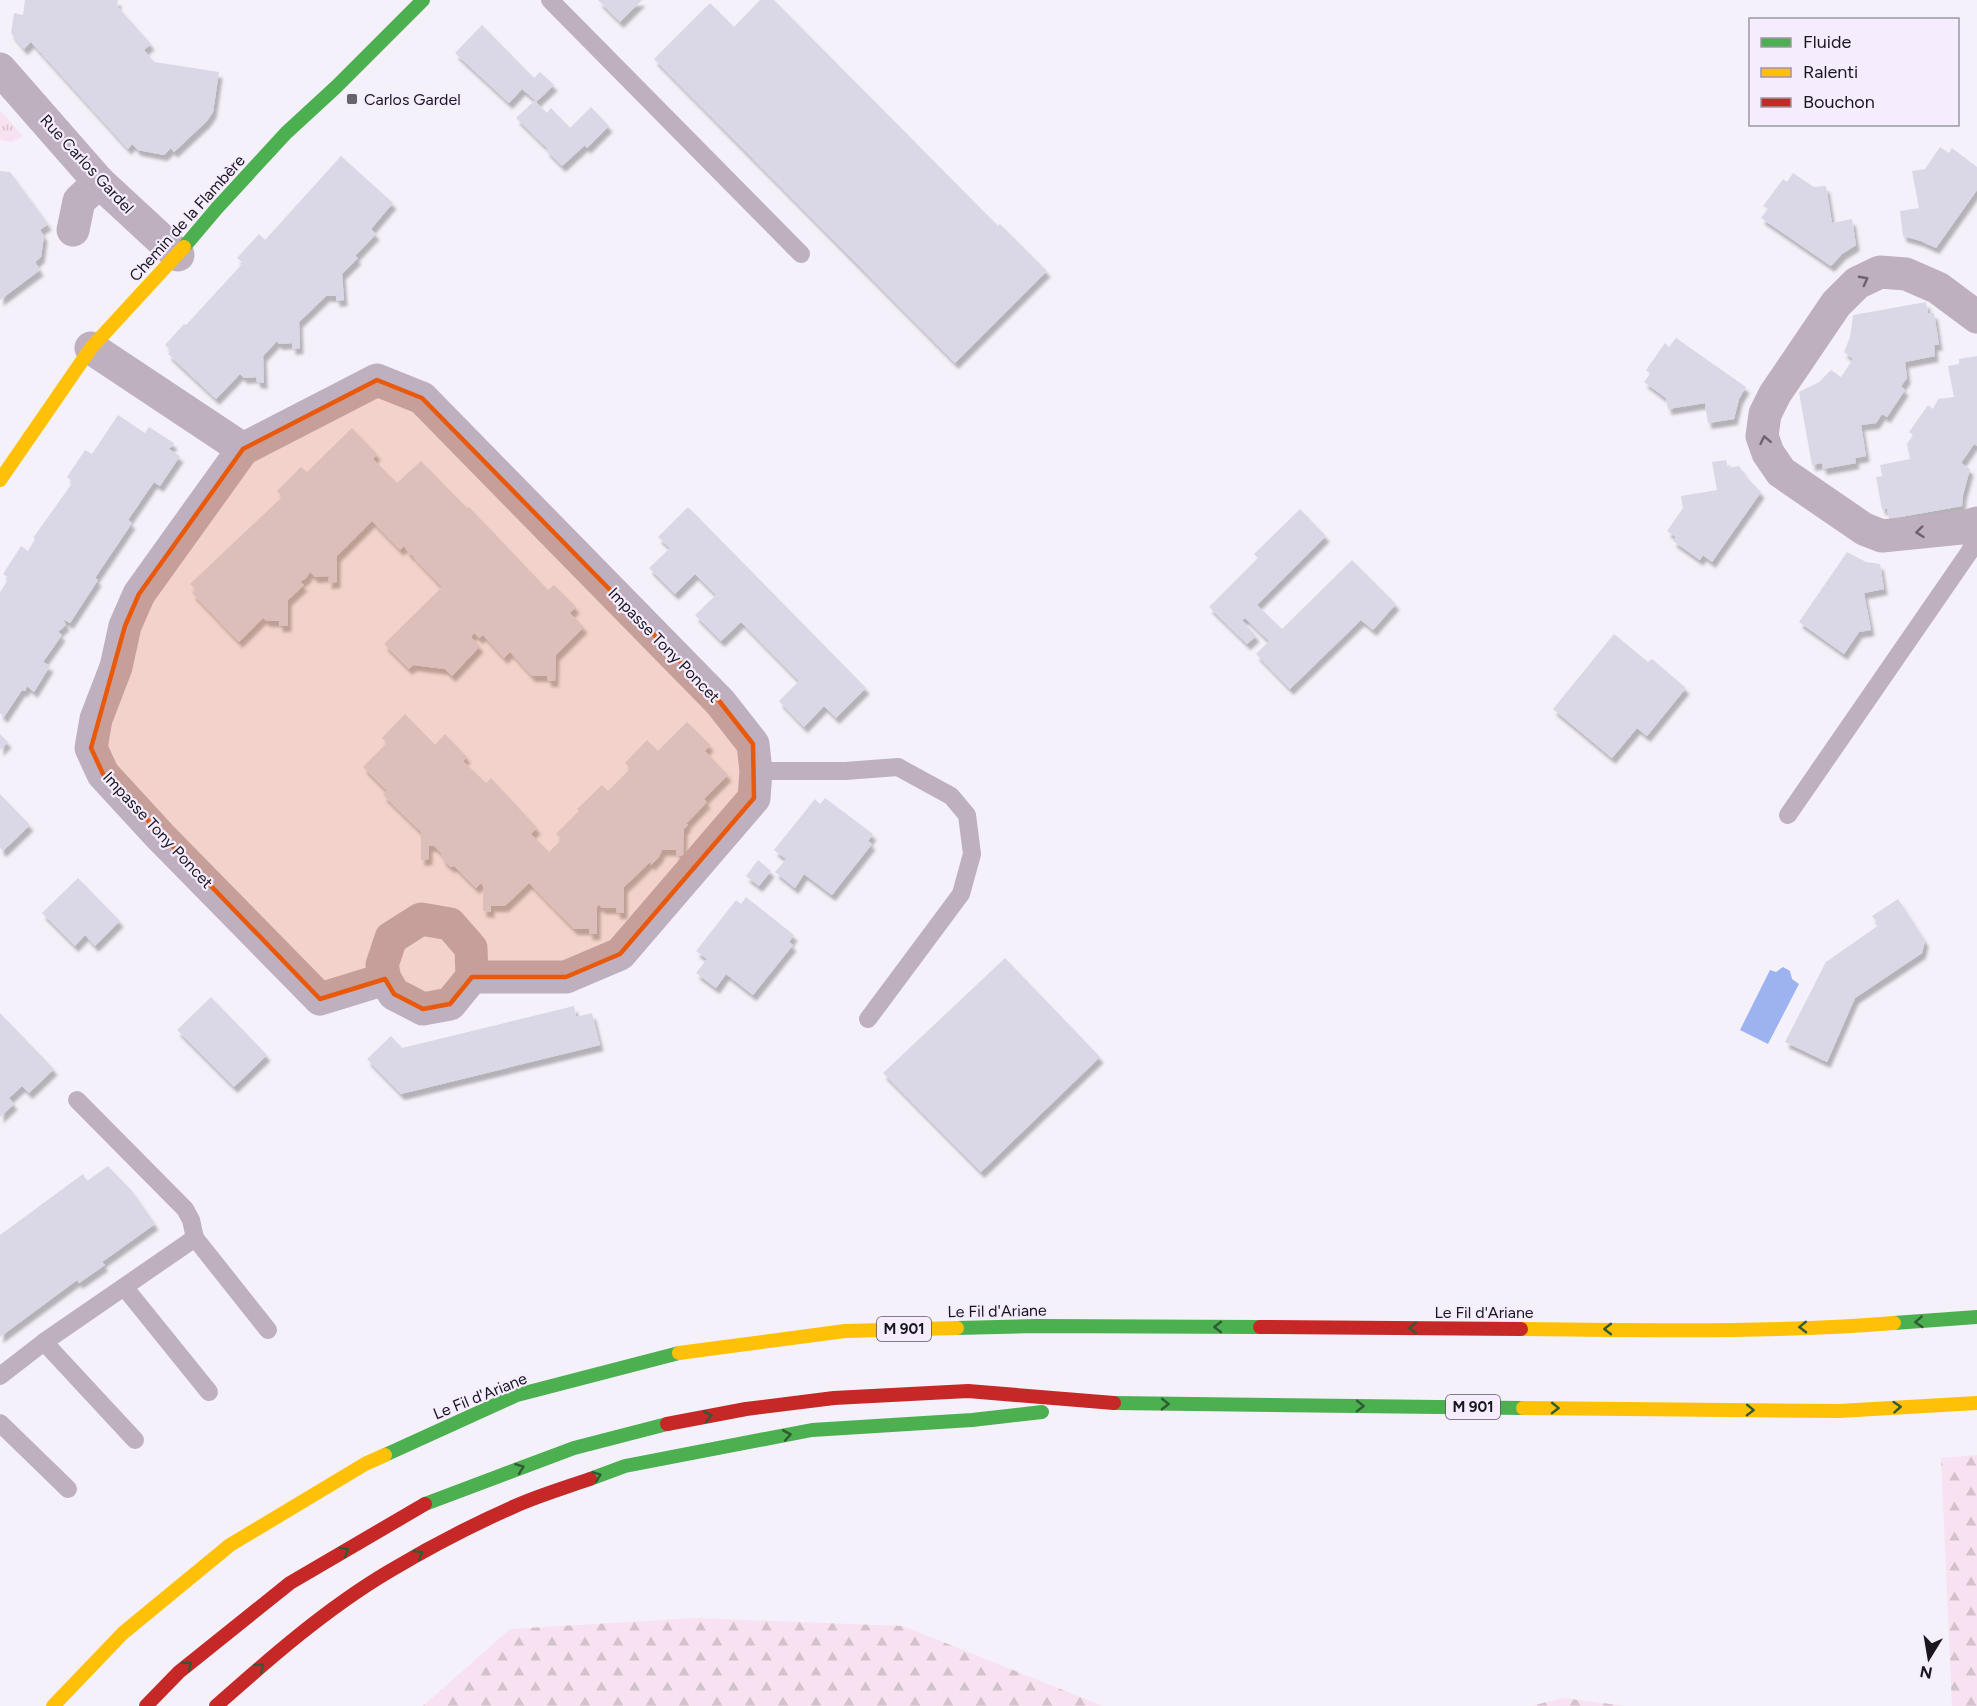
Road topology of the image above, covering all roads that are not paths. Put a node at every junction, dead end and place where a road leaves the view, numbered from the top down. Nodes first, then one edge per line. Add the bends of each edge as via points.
1 (423, 0) edge
2 (550, 0) edge
3 (0, 69) edge
4 (99, 182) junction
5 (73, 230) dead end
6 (801, 254) dead end
7 (178, 255) junction
8 (1977, 316) edge
9 (91, 348) junction
10 (243, 449) junction
11 (0, 480) edge
12 (1977, 523) edge
13 (1977, 534) edge
14 (756, 771) junction
15 (1788, 815) dead end
16 (472, 977) junction
17 (385, 979) junction
18 (868, 1019) dead end
19 (77, 1100) dead end
20 (195, 1238) junction
21 (124, 1288) junction
22 (1977, 1317) edge
23 (268, 1330) dead end
24 (44, 1342) junction
25 (0, 1376) edge
26 (209, 1392) dead end
27 (1977, 1402) edge
28 (1106, 1403) junction
29 (0, 1423) edge
30 (135, 1440) dead end
31 (68, 1489) dead end
32 (53, 1706) edge
33 (146, 1706) edge
34 (216, 1706) edge

1 - 7 main road, Chemin de la Flambère via 286,133
2 - 6 lane
3 - 4 street, Rue Carlos Gardel
4 - 5 street via 80,201
4 - 7 street, Rue Carlos Gardel
7 - 9 main road, Chemin de la Flambère
12 -> 8 street via 1882,536 1864,530 1781,472 1762,436 1765,414 1775,394 1836,304 1857,283 1880,272 1906,274 1938,288
9 - 10 street
9 - 11 main road, Chemin de la Flambère
10 - 14 street, Impasse Tony Poncet via 377,380 422,398 720,702 753,744
10 - 17 street, Impasse Tony Poncet via 138,594 96,719 91,748 103,774 320,999
13 - 15 lane via 1970,551
14 - 16 street, Impasse Tony Poncet via 754,798 620,954 566,977
14 - 18 lane via 898,767 951,796 967,815 972,854 961,894
16 - 17 street via 450,1004 423,1009 394,994
16 - 17 street via 471,948 450,924 421,919 391,938 382,965
19 - 20 lane via 185,1209
20 - 21 lane
20 - 23 lane
21 - 24 lane
21 - 26 lane
22 -> 32 main road, Le Fil d'Ariane / M 901 via 1861,1326 1654,1330 1036,1326 845,1331 685,1351 517,1395 365,1464 230,1545 123,1634
24 - 25 lane
24 - 30 lane
28 -> 27 main road, M 901 via 1839,1411
33 -> 28 main road, M 901 via 179,1672 290,1583 421,1506 574,1448 652,1427 834,1398 968,1391
34 -> 28 main road, M 901 via 325,1615 386,1573 514,1506 625,1466 812,1430 972,1420
29 - 31 lane

